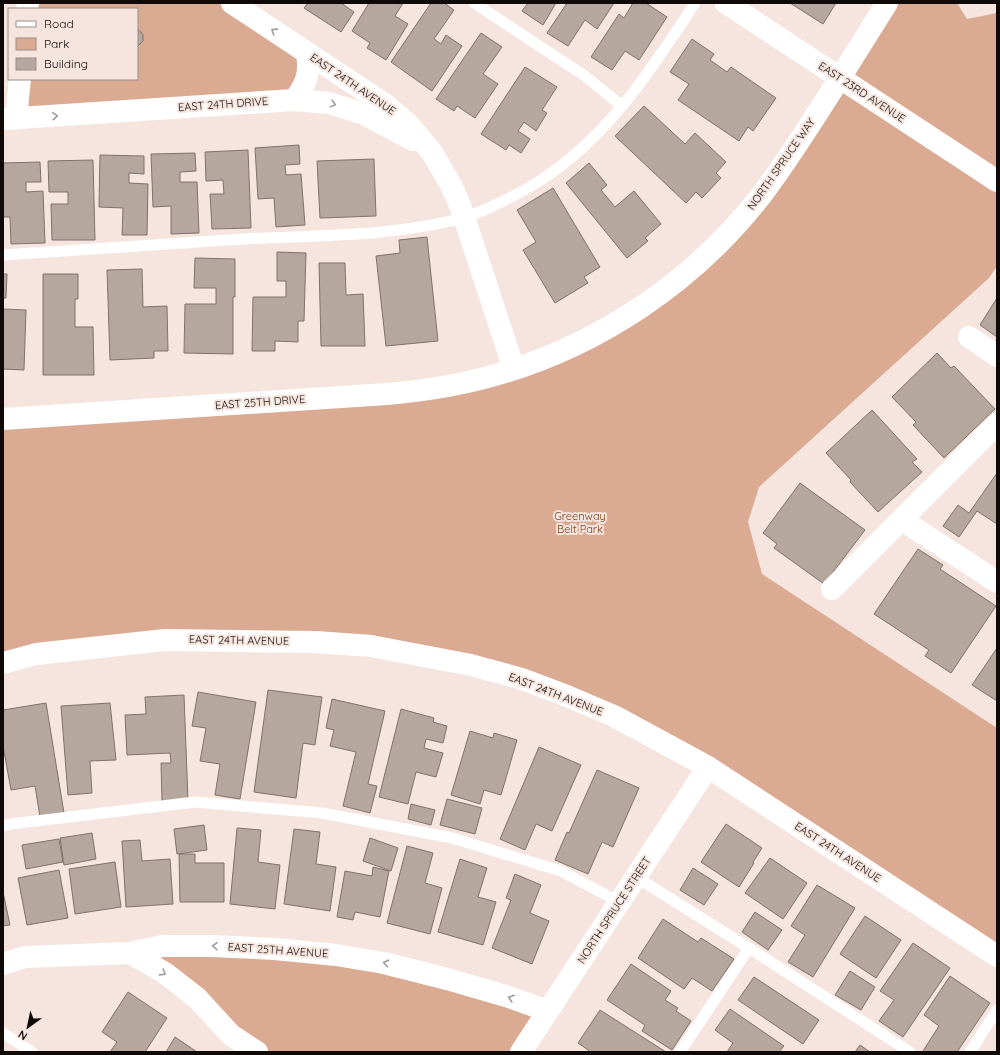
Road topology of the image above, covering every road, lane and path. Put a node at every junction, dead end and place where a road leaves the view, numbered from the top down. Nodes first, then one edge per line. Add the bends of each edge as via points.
1 (232, 3) edge
2 (474, 3) edge
3 (695, 3) edge
4 (726, 3) edge
5 (887, 3) edge
6 (307, 53) junction
7 (840, 78) junction
8 (20, 80) edge
9 (294, 100) junction
10 (622, 106) junction
11 (9, 119) edge
12 (431, 151) junction
13 (997, 181) edge
14 (464, 217) junction
15 (3, 255) edge
16 (969, 337) dead end
17 (997, 356) edge
18 (514, 369) junction
19 (3, 419) edge
20 (997, 424) edge
21 (902, 520) junction
22 (997, 582) edge
23 (832, 589) dead end
24 (3, 663) edge
25 (708, 767) junction
26 (3, 826) edge
27 (636, 877) junction
28 (619, 902) junction
29 (749, 948) junction
30 (130, 953) junction
31 (997, 956) edge
32 (3, 964) edge
33 (997, 1010) edge
34 (548, 1011) junction
35 (3, 1033) edge
36 (32, 1052) edge
37 (257, 1052) edge
38 (521, 1052) edge
39 (680, 1052) edge
40 (910, 1052) edge
41 (970, 1052) edge

6 -> 1 street, EAST 24TH AVENUE
2 - 10 lane via 585,76
3 - 10 lane
4 - 7 street, EAST 23RD AVENUE
5 - 7 street
6 - 9 street via 307,79
6 - 12 street, EAST 24TH AVENUE via 386,105 408,124
7 - 13 street, EAST 23RD AVENUE
7 - 18 street, NORTH SPRUCE WAY via 762,194 719,243 689,271 657,296 612,325 570,347
8 - 11 street
11 -> 9 street, EAST 24TH DRIVE
9 -> 12 street, EAST 24TH DRIVE via 329,103 364,114
10 - 14 lane via 588,144 540,180
12 - 14 street, EAST 24TH AVENUE via 451,185
14 - 15 lane via 415,228 377,232
14 - 18 street, EAST 24TH AVENUE
16 - 17 street
18 - 19 street, EAST 25TH DRIVE via 464,383 394,393
20 - 21 street
21 - 22 street
21 - 23 street
24 - 25 street, EAST 24TH AVENUE via 36,654 165,640 316,642 371,646 471,665 528,681 614,716
25 - 27 street, NORTH SPRUCE STREET
25 - 31 street, EAST 24TH AVENUE
26 - 28 lane via 195,802 322,813 452,838 561,871
27 - 28 street, NORTH SPRUCE STREET
27 - 29 lane
28 - 34 street, NORTH SPRUCE STREET
29 - 39 lane
29 - 40 lane
30 - 32 street, EAST 25TH AVENUE via 25,957
34 -> 30 street, EAST 25TH AVENUE via 509,997 384,962 336,955 212,946 163,946
30 -> 37 street via 165,973 197,998 231,1035
33 - 41 lane
34 - 38 street, NORTH SPRUCE STREET
35 - 36 lane

